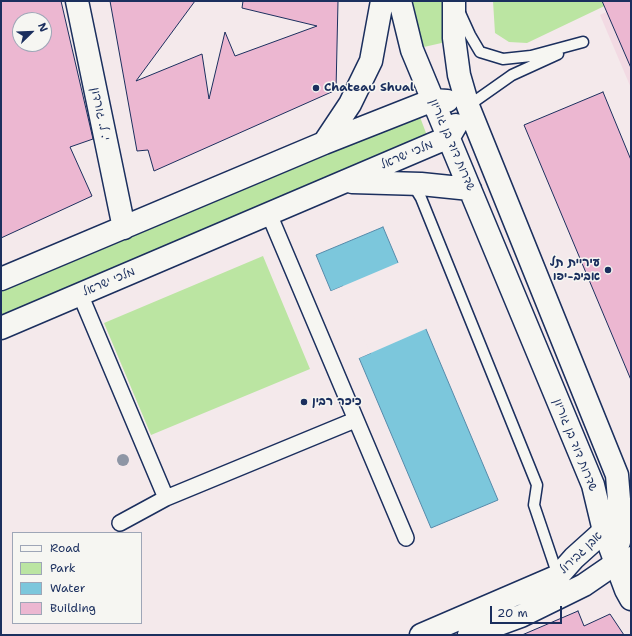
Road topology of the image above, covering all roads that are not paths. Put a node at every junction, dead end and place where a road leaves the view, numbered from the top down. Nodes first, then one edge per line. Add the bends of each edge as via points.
1 (77, 1) edge
2 (382, 1) edge
3 (400, 1) edge
4 (454, 1) edge
5 (433, 100) junction
6 (468, 106) junction
7 (449, 138) junction
8 (324, 142) junction
9 (345, 182) junction
10 (412, 184) junction
11 (470, 189) junction
12 (269, 214) junction
13 (124, 228) junction
14 (1, 279) edge
15 (80, 294) junction
16 (1, 328) edge
17 (355, 420) junction
18 (166, 498) junction
19 (120, 523) dead end
20 (619, 525) edge
21 (406, 538) dead end
22 (623, 561) edge
23 (558, 576) junction
24 (631, 599) edge
25 (421, 635) edge
26 (469, 635) edge

1 - 13 street, י. ל. גורדון
2 - 8 street via 371,61 350,104
3 - 5 street, שדרות דוד בן גוריון via 412,50
4 - 6 street, שדרות דוד בן גוריון via 456,53
4 - 6 lane via 470,35 480,52 485,54 503,59 531,56 584,42 512,75
5 - 6 street
5 - 7 street, שדרות דוד בן גוריון
5 - 8 street
6 - 7 street, מלכי ישראל
6 - 20 street, שדרות דוד בן גוריון via 617,475
7 - 9 street, מלכי ישראל
7 - 11 street, שדרות דוד בן גוריון
8 - 13 street
9 - 10 street
9 - 12 street, מלכי ישראל
10 - 11 street
10 - 23 lane via 419,193 537,485 534,505
11 - 20 street, שדרות דוד בן גוריון via 593,485
12 - 15 street, מלכי ישראל
12 - 17 street
13 - 14 street
15 - 16 street, מלכי ישראל
15 - 18 street
17 - 18 street
17 - 21 street
18 - 19 street
20 - 22 street, שדרות דוד בן גוריון
20 - 23 street, אבן גבירול via 574,558
22 - 24 street, שדרות דוד בן גוריון via 626,590
22 - 26 street, אבן גבירול via 584,585 521,616
23 - 25 street, אבן גבירול

